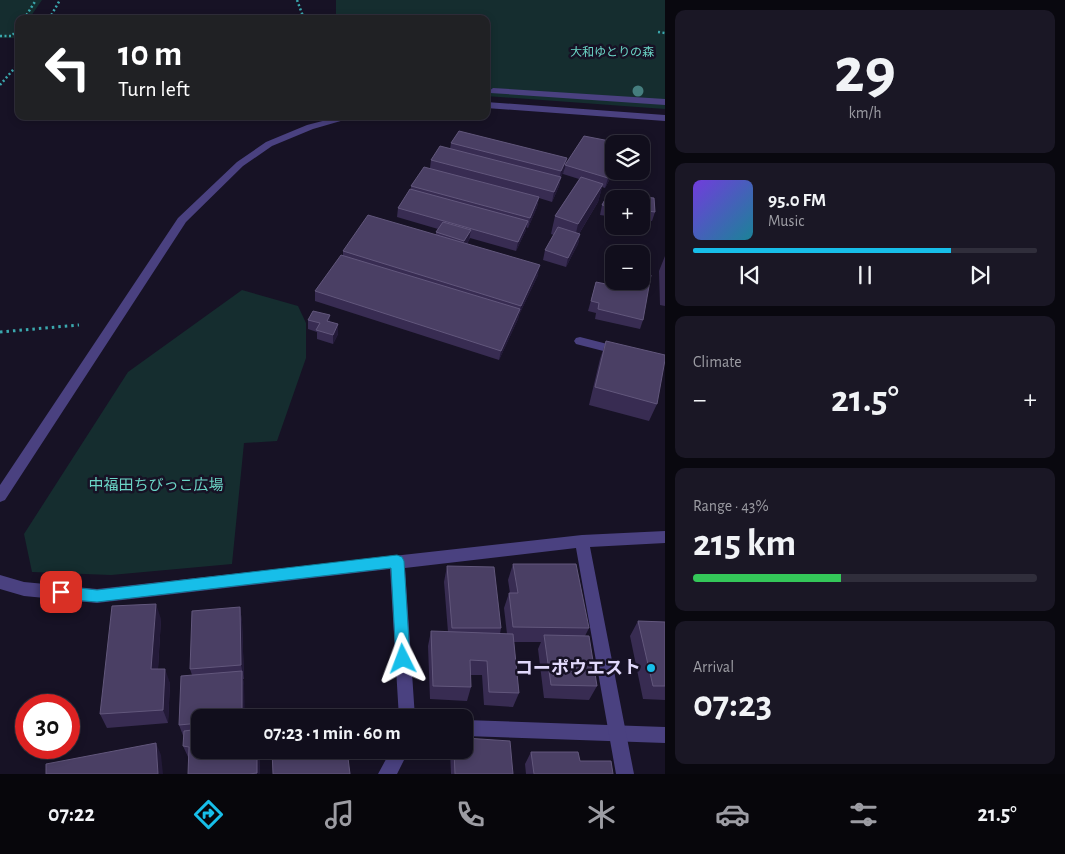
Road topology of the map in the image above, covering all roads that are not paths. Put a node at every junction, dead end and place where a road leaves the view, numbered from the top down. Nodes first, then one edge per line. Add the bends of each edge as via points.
1 (494, 92) dead end
2 (665, 102) edge
3 (490, 106) edge
4 (665, 118) edge
5 (338, 120) edge
6 (580, 341) dead end
7 (627, 353) edge
8 (0, 496) edge
9 (665, 537) edge
10 (582, 541) junction
11 (397, 561) junction
12 (0, 582) edge
13 (406, 709) edge
14 (473, 728) edge
15 (618, 734) junction
16 (665, 735) edge
17 (395, 759) edge
18 (387, 774) edge
19 (625, 774) edge

1 - 2 street
3 - 4 street
5 - 8 street via 310,127 269,144 240,164 182,220
6 - 7 street
9 - 10 street
10 - 11 street
10 - 15 street
11 - 12 street via 97,596 24,589
11 - 13 street
14 - 15 street
15 - 16 street
15 - 19 street
17 - 18 street

